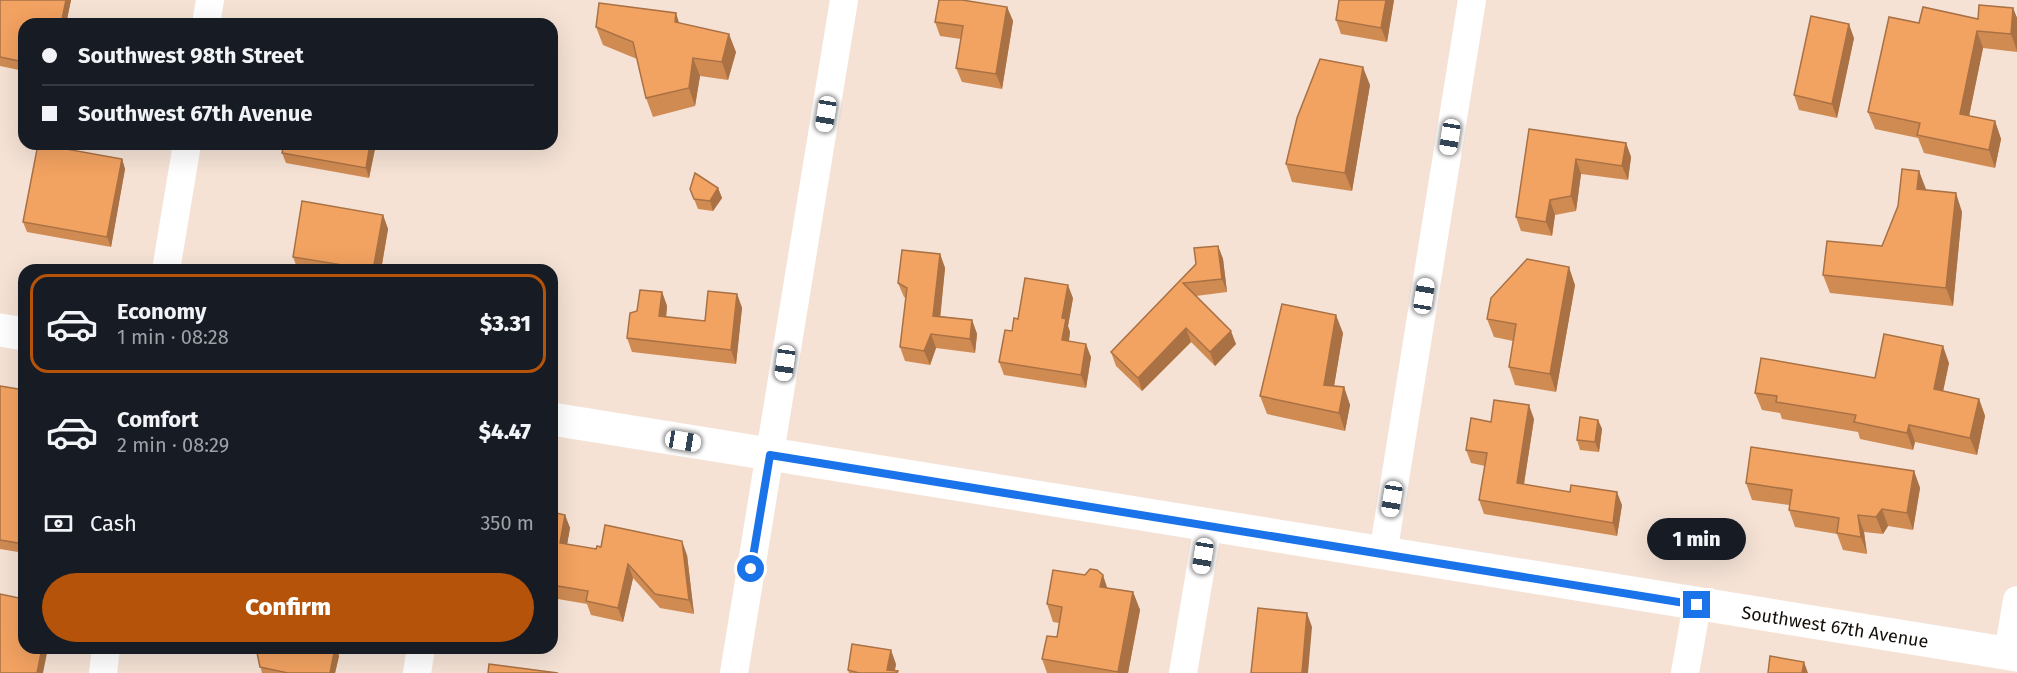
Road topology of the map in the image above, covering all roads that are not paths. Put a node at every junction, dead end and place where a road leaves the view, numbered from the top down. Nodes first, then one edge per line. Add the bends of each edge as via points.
1 (210, 0) edge
2 (844, 0) edge
3 (1472, 0) edge
4 (207, 18) edge
5 (186, 150) edge
6 (167, 264) edge
7 (0, 330) edge
8 (18, 333) edge
9 (558, 420) edge
10 (770, 455) junction
11 (1208, 525) junction
12 (1383, 554) junction
13 (2017, 600) edge
14 (1697, 605) junction
15 (105, 654) edge
16 (420, 654) edge
17 (2013, 655) edge
18 (103, 673) edge
19 (417, 673) edge
20 (734, 673) edge
21 (1184, 673) edge
22 (1685, 673) edge

1 - 4 street
2 - 10 street
3 - 12 street
5 - 6 street
7 - 8 main road
9 - 10 main road, Southwest 67th Avenue
10 - 11 main road, Southwest 67th Avenue
10 - 20 street
11 - 12 main road, Southwest 67th Avenue
11 - 21 street
12 - 14 main road, Southwest 67th Avenue
13 - 17 street
14 - 17 main road, Southwest 67th Avenue
14 - 22 street
15 - 18 street
16 - 19 street

